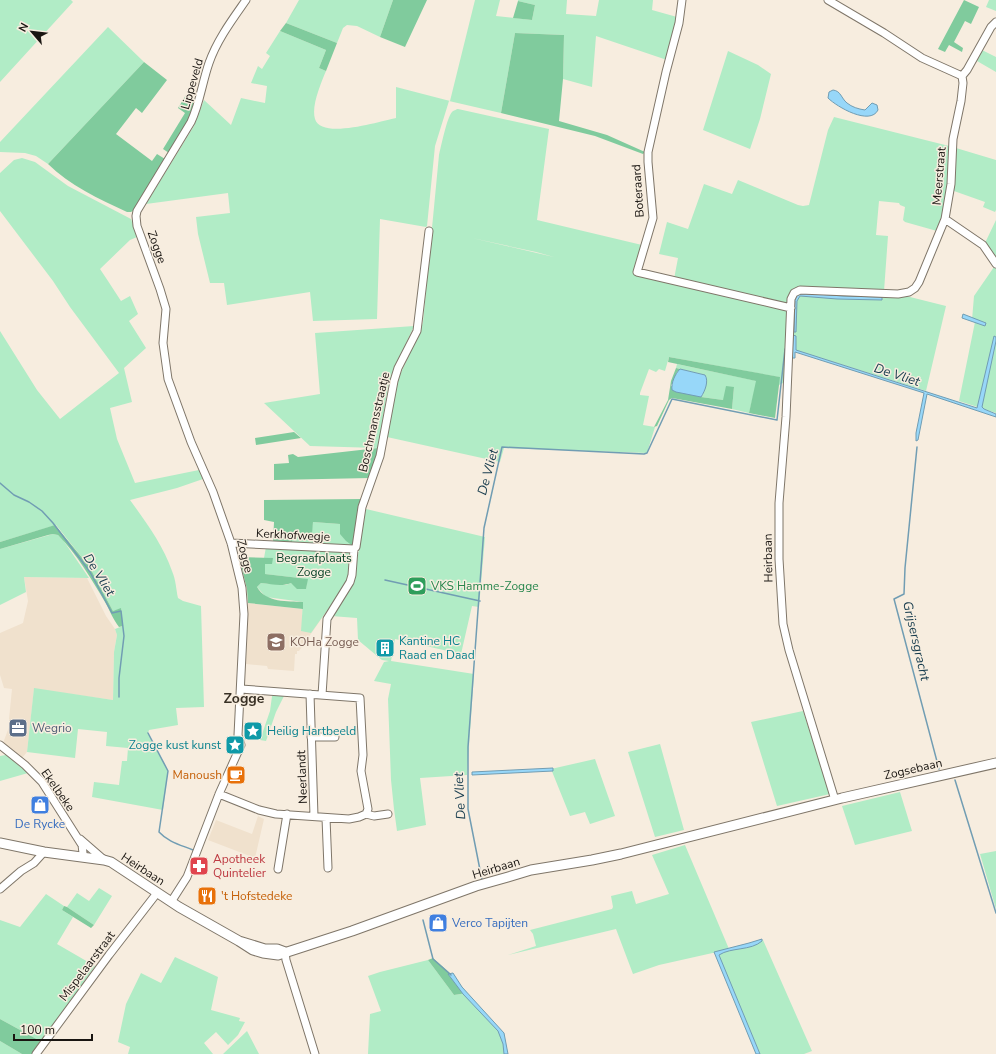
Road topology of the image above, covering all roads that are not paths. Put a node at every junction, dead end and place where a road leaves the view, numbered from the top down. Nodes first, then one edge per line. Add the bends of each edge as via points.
1 (246, 0) edge
2 (682, 0) edge
3 (828, 0) edge
4 (996, 22) edge
5 (962, 76) junction
6 (136, 216) joint
7 (945, 219) junction
8 (429, 231) dead end
9 (996, 264) edge
10 (791, 308) junction
11 (231, 543) junction
12 (354, 548) junction
13 (241, 689) junction
14 (310, 694) junction
15 (322, 695) junction
16 (311, 737) junction
17 (335, 737) dead end
18 (0, 745) edge
19 (996, 763) edge
20 (219, 794) junction
21 (835, 800) junction
22 (287, 814) junction
23 (366, 814) junction
24 (388, 814) dead end
25 (314, 816) junction
26 (326, 818) junction
27 (719, 829) joint
28 (75, 835) junction
29 (0, 843) edge
30 (44, 852) junction
31 (81, 857) junction
32 (103, 860) junction
33 (328, 868) dead end
34 (278, 869) dead end
35 (0, 889) edge
36 (157, 893) junction
37 (172, 902) junction
38 (285, 952) junction
39 (36, 1054) edge
40 (315, 1054) edge

1 - 6 street, Lippeveld via 213,52 191,122
2 - 10 street, Boteraard via 647,157 653,218 637,272
3 - 5 street via 922,58
4 - 5 street
5 - 7 street, Meerstraat
6 - 11 street, Zogge via 166,309 163,343 168,378
7 - 9 street via 983,245
7 - 10 street, Meerstraat via 924,273 915,288 909,292 898,294 800,290 794,293 791,299
8 - 12 street, Boschmansstraatje via 417,331 394,381 380,456 362,507
10 - 21 street, Heirbaan via 779,503 782,624
11 - 12 street, Kerkhofwegje
11 - 13 street, Zogge via 244,600
12 - 15 street via 350,582 328,616
13 - 14 street
13 - 20 street, Zogge via 238,735 241,745
14 - 15 street
14 - 16 street, Neerlandt
15 - 23 street via 360,698 363,755 361,771 368,809
16 - 17 street, Neerlandt
16 - 25 street, Neerlandt
18 - 28 street, Ekelbeke via 42,782
19 - 21 main road, Zogsebaan
20 - 22 street, Neerlandt via 259,810
20 - 37 street, Zogge via 187,877
21 - 27 main road, Zogsebaan
22 - 25 street, Neerlandt
22 - 34 street, Neerlandt
23 - 24 street, Neerlandt
23 - 26 street, Neerlandt via 349,819
25 - 26 street, Neerlandt
26 - 33 street
27 - 38 main road, Heirbaan via 614,856 524,872
28 - 31 street, Ekelbeke via 83,849
28 - 32 street, Ekelbeke
29 - 30 main road, Heirbaan
30 - 31 main road, Heirbaan
30 - 35 street
31 - 32 main road, Heirbaan
32 - 36 main road, Heirbaan via 122,869
36 - 37 main road, Heirbaan
36 - 39 street, Mispelaarstraat
37 - 38 main road, Heirbaan via 239,941
38 - 40 street

